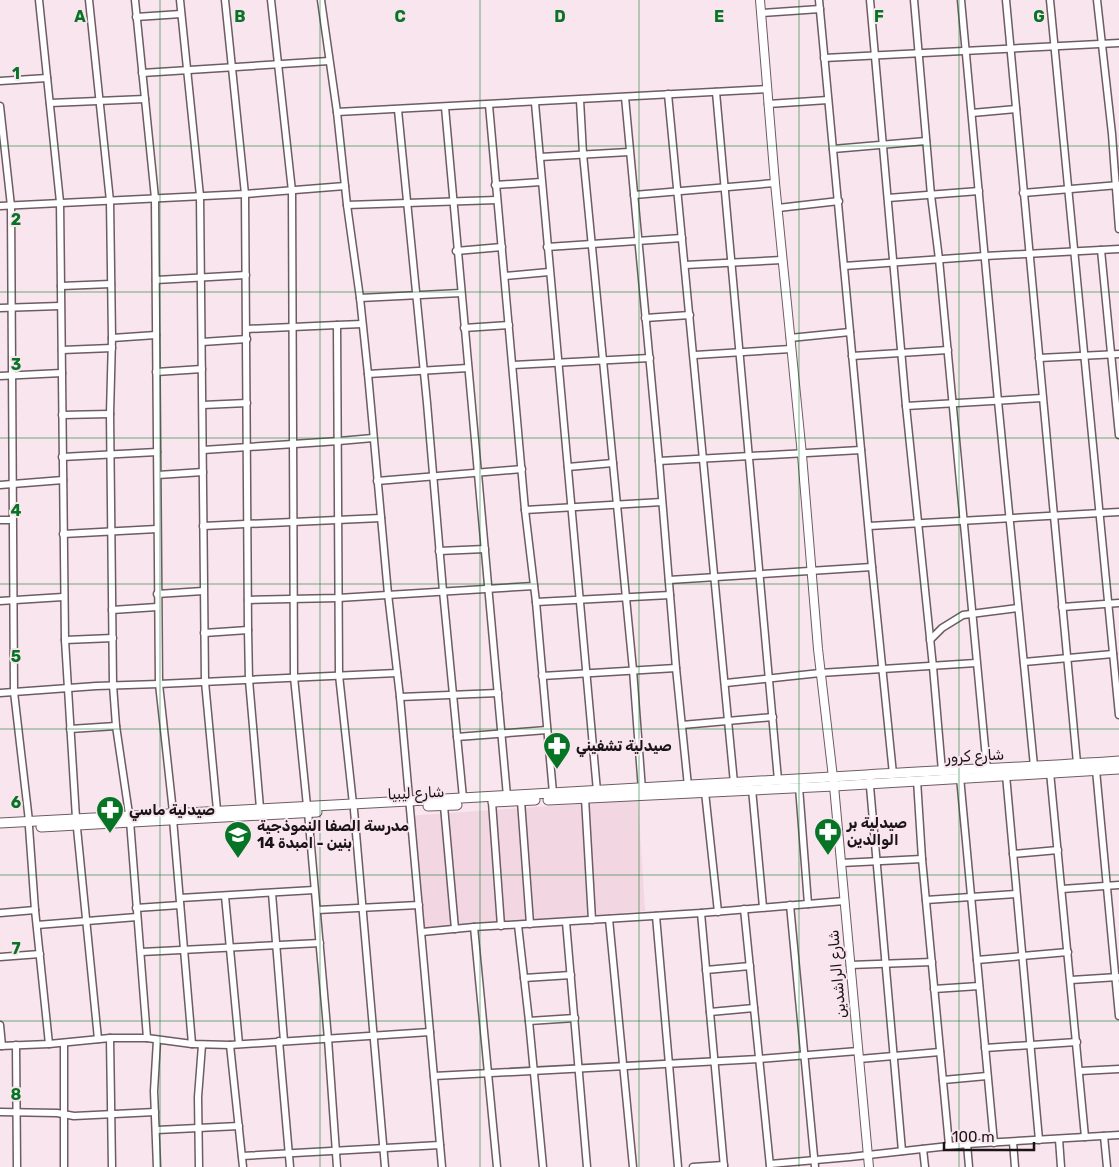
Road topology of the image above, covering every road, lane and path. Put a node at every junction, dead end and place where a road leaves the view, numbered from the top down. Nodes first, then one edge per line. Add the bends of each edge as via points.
1 (39, 0) edge
2 (89, 0) edge
3 (134, 0) edge
4 (180, 0) edge
5 (225, 0) edge
6 (271, 0) edge
7 (321, 0) edge
8 (760, 0) edge
9 (819, 0) edge
10 (870, 0) edge
11 (914, 0) edge
12 (961, 0) edge
13 (1006, 0) edge
14 (1050, 0) edge
15 (1097, 0) edge
16 (820, 9) junction
17 (761, 13) junction
18 (181, 14) junction
19 (136, 17) junction
20 (1119, 42) edge
21 (1102, 44) junction
22 (1055, 46) junction
23 (1010, 48) junction
24 (965, 50) junction
25 (919, 52) junction
26 (874, 56) junction
27 (824, 58) junction
28 (330, 61) junction
29 (277, 64) junction
30 (232, 66) junction
31 (187, 69) junction
32 (142, 73) junction
33 (47, 78) junction
34 (0, 81) edge
35 (767, 89) junction
36 (716, 92) junction
37 (668, 94) junction
38 (625, 97) junction
39 (145, 99) junction
40 (99, 100) junction
41 (580, 100) junction
42 (828, 100) junction
43 (50, 103) junction
44 (535, 103) junction
45 (768, 104) junction
46 (488, 105) junction
47 (0, 106) edge
48 (445, 107) junction
49 (1016, 109) junction
50 (398, 110) junction
51 (338, 112) junction
52 (972, 113) junction
53 (1116, 134) edge
54 (926, 141) junction
55 (883, 146) junction
56 (833, 149) junction
57 (629, 152) junction
58 (583, 154) junction
59 (540, 156) junction
60 (541, 182) junction
61 (775, 183) junction
62 (1117, 185) edge
63 (345, 186) junction
64 (495, 186) junction
65 (725, 188) junction
66 (1068, 189) junction
67 (292, 191) junction
68 (979, 191) junction
69 (678, 192) junction
70 (1023, 193) junction
71 (245, 194) junction
72 (634, 195) junction
73 (931, 195) junction
74 (200, 196) junction
75 (155, 198) junction
76 (888, 198) junction
77 (497, 200) junction
78 (839, 200) junction
79 (110, 201) junction
80 (60, 202) junction
81 (452, 202) junction
82 (407, 203) junction
83 (347, 205) junction
84 (0, 206) edge
85 (11, 206) junction
86 (778, 208) junction
87 (1119, 229) edge
88 (682, 238) junction
89 (638, 240) junction
90 (592, 244) junction
91 (502, 247) junction
92 (547, 247) junction
93 (1119, 249) edge
94 (1101, 250) junction
95 (456, 251) junction
96 (1074, 251) junction
97 (1029, 254) junction
98 (985, 256) junction
99 (782, 260) junction
100 (940, 260) junction
101 (732, 262) junction
102 (894, 263) junction
103 (685, 264) junction
104 (844, 266) junction
105 (549, 272) junction
106 (246, 275) junction
107 (505, 276) junction
108 (201, 278) junction
109 (156, 280) junction
110 (111, 284) junction
111 (61, 286) junction
112 (461, 293) junction
113 (416, 294) junction
114 (360, 298) junction
115 (60, 306) junction
116 (12, 307) junction
117 (0, 308) edge
118 (690, 315) junction
119 (645, 318) junction
120 (362, 324) junction
121 (337, 325) junction
122 (509, 325) junction
123 (293, 327) junction
124 (464, 328) junction
125 (247, 329) junction
126 (850, 332) junction
127 (156, 335) junction
128 (112, 338) junction
129 (790, 338) junction
130 (247, 339) junction
131 (202, 342) junction
132 (112, 348) junction
133 (791, 349) junction
134 (62, 350) junction
135 (948, 350) junction
136 (740, 352) junction
137 (902, 353) junction
138 (1111, 354) junction
139 (1119, 354) edge
140 (694, 355) junction
141 (852, 356) junction
142 (1084, 356) junction
143 (650, 358) junction
144 (1039, 358) junction
145 (604, 360) junction
146 (559, 362) junction
147 (513, 365) junction
148 (468, 368) junction
149 (202, 369) junction
150 (423, 370) junction
151 (156, 372) junction
152 (62, 373) junction
153 (368, 374) junction
154 (0, 376) edge
155 (12, 376) junction
156 (1042, 398) junction
157 (998, 401) junction
158 (247, 403) junction
159 (952, 403) junction
160 (203, 405) junction
161 (906, 406) junction
162 (110, 414) junction
163 (62, 415) junction
164 (1119, 435) edge
165 (373, 438) junction
166 (339, 442) junction
167 (293, 444) junction
168 (248, 448) junction
169 (203, 450) junction
170 (861, 450) junction
171 (157, 452) junction
172 (111, 454) junction
173 (802, 454) junction
174 (62, 457) junction
175 (750, 457) junction
176 (704, 459) junction
177 (659, 461) junction
178 (613, 463) junction
179 (568, 467) junction
180 (522, 469) junction
181 (202, 472) junction
182 (478, 473) junction
183 (158, 475) junction
184 (433, 476) junction
185 (62, 480) junction
186 (377, 480) junction
187 (12, 484) junction
188 (0, 485) edge
189 (662, 502) junction
190 (617, 505) junction
191 (572, 507) junction
192 (525, 510) junction
193 (1119, 512) edge
194 (1099, 513) junction
195 (1053, 516) junction
196 (381, 518) junction
197 (1010, 519) junction
198 (0, 520) edge
199 (12, 520) junction
200 (339, 521) junction
201 (963, 521) junction
202 (294, 523) junction
203 (920, 523) junction
204 (248, 525) junction
205 (203, 526) junction
206 (869, 526) junction
207 (157, 529) junction
208 (112, 531) junction
209 (63, 534) junction
210 (485, 549) junction
211 (439, 551) junction
212 (872, 567) junction
213 (812, 572) junction
214 (759, 574) junction
215 (714, 576) junction
216 (669, 580) junction
217 (534, 586) junction
218 (488, 588) junction
219 (203, 590) junction
220 (443, 591) junction
221 (157, 594) junction
222 (388, 594) junction
223 (670, 595) junction
224 (63, 598) junction
225 (338, 598) junction
226 (626, 598) junction
227 (294, 599) junction
228 (580, 599) junction
229 (248, 600) junction
230 (0, 601) edge
231 (14, 601) junction
232 (536, 602) junction
233 (1119, 603) edge
234 (1109, 604) junction
235 (157, 606) junction
236 (1062, 607) junction
237 (1018, 608) junction
238 (112, 610) junction
239 (972, 612) junction
240 (248, 630) junction
241 (204, 632) junction
242 (113, 638) junction
243 (65, 640) junction
244 (930, 640) junction
245 (1113, 654) junction
246 (1068, 658) junction
247 (1024, 662) junction
248 (976, 663) junction
249 (933, 667) junction
250 (676, 668) junction
251 (633, 670) junction
252 (882, 670) junction
253 (396, 673) junction
254 (588, 673) junction
255 (820, 673) junction
256 (339, 675) junction
257 (542, 676) junction
258 (294, 677) junction
259 (770, 679) junction
260 (249, 680) junction
261 (205, 682) junction
262 (726, 683) junction
263 (159, 684) junction
264 (113, 685) junction
265 (68, 688) junction
266 (14, 692) junction
267 (498, 692) junction
268 (0, 693) edge
269 (453, 695) junction
270 (400, 698) junction
271 (1119, 715) edge
272 (773, 716) junction
273 (728, 720) junction
274 (682, 725) junction
275 (116, 726) junction
276 (70, 728) junction
277 (547, 730) junction
278 (502, 733) junction
279 (457, 737) junction
280 (1119, 761) edge
281 (1077, 764) junction
282 (1034, 766) junction
283 (987, 769) junction
284 (1119, 769) edge
285 (1096, 770) junction
286 (942, 771) junction
287 (1050, 772) junction
288 (893, 774) junction
289 (1006, 775) junction
290 (960, 777) junction
291 (870, 779) junction
292 (778, 780) junction
293 (917, 780) junction
294 (834, 782) junction
295 (734, 783) junction
296 (688, 786) junction
297 (799, 787) junction
298 (752, 789) junction
299 (674, 790) junction
300 (598, 791) junction
301 (642, 792) junction
302 (706, 792) junction
303 (553, 793) junction
304 (507, 796) junction
305 (463, 798) junction
306 (585, 798) junction
307 (521, 801) junction
308 (492, 802) junction
309 (410, 804) junction
310 (444, 806) junction
311 (354, 807) junction
312 (260, 808) junction
313 (308, 809) junction
314 (222, 812) junction
315 (173, 815) junction
316 (129, 818) junction
317 (76, 821) junction
318 (0, 823) edge
319 (29, 824) junction
320 (0, 829) edge
321 (1058, 850) junction
322 (1013, 854) junction
323 (922, 859) junction
324 (877, 861) junction
325 (841, 863) junction
326 (1119, 885) edge
327 (1107, 886) junction
328 (1062, 889) junction
329 (314, 890) junction
330 (272, 893) junction
331 (1016, 894) junction
332 (225, 896) junction
333 (971, 897) junction
334 (926, 900) junction
335 (180, 901) junction
336 (844, 901) junction
337 (808, 904) junction
338 (419, 905) junction
339 (790, 905) junction
340 (763, 907) junction
341 (136, 908) junction
342 (363, 908) junction
343 (744, 909) junction
344 (35, 910) junction
345 (317, 910) junction
346 (718, 912) junction
347 (0, 913) edge
348 (701, 913) junction
349 (656, 916) junction
350 (137, 917) junction
351 (609, 919) junction
352 (592, 920) junction
353 (86, 921) junction
354 (566, 922) junction
355 (518, 924) junction
356 (530, 924) junction
357 (37, 925) junction
358 (501, 926) junction
359 (474, 927) junction
360 (456, 929) junction
361 (422, 932) junction
362 (320, 943) junction
363 (276, 945) junction
364 (230, 946) junction
365 (184, 949) junction
366 (141, 952) junction
367 (1068, 952) junction
368 (40, 954) junction
369 (1022, 956) junction
370 (0, 957) edge
371 (976, 960) junction
372 (932, 962) junction
373 (886, 964) junction
374 (850, 965) junction
375 (750, 966) junction
376 (706, 970) junction
377 (571, 975) junction
378 (1117, 977) edge
379 (524, 978) junction
380 (1071, 980) junction
381 (979, 986) junction
382 (934, 989) junction
383 (754, 1008) junction
384 (710, 1012) junction
385 (1119, 1016) edge
386 (575, 1018) junction
387 (529, 1021) junction
388 (0, 1025) edge
389 (430, 1032) junction
390 (374, 1036) junction
391 (110, 1038) junction
392 (147, 1038) junction
393 (98, 1039) junction
394 (328, 1039) junction
395 (156, 1040) junction
396 (282, 1041) junction
397 (1077, 1042) junction
398 (64, 1043) junction
399 (48, 1044) junction
400 (192, 1044) junction
401 (239, 1044) junction
402 (16, 1045) junction
403 (202, 1045) junction
404 (230, 1045) junction
405 (1030, 1045) junction
406 (1, 1046) edge
407 (985, 1048) junction
408 (940, 1052) junction
409 (859, 1055) junction
410 (804, 1056) junction
411 (895, 1056) junction
412 (759, 1059) junction
413 (714, 1061) junction
414 (668, 1064) junction
415 (624, 1066) junction
416 (578, 1068) junction
417 (1119, 1069) edge
418 (534, 1071) junction
419 (1080, 1072) junction
420 (489, 1073) junction
421 (434, 1076) junction
422 (987, 1076) junction
423 (943, 1080) junction
424 (0, 1112) edge
425 (16, 1112) junction
426 (155, 1112) junction
427 (65, 1115) junction
428 (111, 1115) junction
429 (239, 1126) junction
430 (199, 1128) junction
431 (157, 1130) junction
432 (1119, 1135) edge
433 (1104, 1136) junction
434 (1085, 1137) junction
435 (1059, 1139) junction
436 (1039, 1140) junction
437 (994, 1142) junction
438 (1013, 1142) junction
439 (967, 1144) junction
440 (949, 1145) junction
441 (440, 1146) junction
442 (383, 1148) junction
443 (923, 1148) junction
444 (336, 1150) junction
445 (902, 1150) junction
446 (288, 1153) junction
447 (868, 1155) junction
448 (242, 1156) junction
449 (814, 1160) junction
450 (770, 1165) edge
451 (724, 1166) edge
452 (16, 1167) edge
453 (64, 1167) edge
454 (112, 1167) edge
455 (157, 1167) edge
456 (199, 1167) edge
457 (243, 1167) edge
458 (290, 1167) edge
459 (337, 1167) edge
460 (384, 1167) edge
461 (442, 1167) edge
462 (497, 1167) edge
463 (543, 1167) edge
464 (587, 1167) edge
465 (633, 1167) edge
466 (678, 1167) edge
467 (693, 1167) edge
468 (815, 1167) edge
469 (869, 1167) edge
470 (925, 1167) edge
471 (969, 1167) edge
472 (1015, 1167) edge
473 (1061, 1167) edge
474 (1107, 1167) edge

1 - 33 street
2 - 40 street
3 - 19 street
4 - 18 street
5 - 30 street
6 - 29 street
7 - 28 street
8 - 17 street, شارع الراشدين
9 - 16 street
10 - 26 street
11 - 25 street
12 - 24 street
13 - 23 street
14 - 22 street
15 - 21 street
16 - 17 street
16 - 27 street
17 - 35 street, شارع الراشدين
18 - 19 street
18 - 31 street
19 - 32 street
20 - 21 street
21 - 22 street
21 - 53 street
22 - 23 street
22 - 66 street
23 - 24 street
23 - 49 street
24 - 25 street
24 - 52 street
25 - 26 street
25 - 54 street
26 - 27 street
26 - 55 street
27 - 42 street
28 - 29 street
28 - 51 street
29 - 30 street
29 - 67 street
30 - 31 street
30 - 71 street
31 - 32 street
31 - 74 street
32 - 39 street
33 - 34 street
33 - 43 street
35 - 36 street
35 - 45 street, شارع الراشدين
36 - 37 street
36 - 65 street
37 - 38 street
37 - 69 street
38 - 41 street
38 - 57 street
39 - 40 street
39 - 75 street
40 - 43 street
40 - 79 street
41 - 44 street
41 - 58 street
42 - 45 street
42 - 56 street
43 - 80 street
44 - 46 street
44 - 59 street
45 - 61 street, شارع الراشدين
46 - 48 street
46 - 64 street
47 - 85 street
48 - 50 street
48 - 81 street
49 - 52 street
49 - 70 street
50 - 51 street
50 - 82 street
51 - 63 street
52 - 68 street
53 - 62 street
54 - 55 street
54 - 73 street
55 - 56 street
55 - 76 street
56 - 78 street
57 - 58 street
57 - 72 street
58 - 59 street
58 - 90 street
59 - 60 street
60 - 64 street
60 - 92 street
61 - 65 street
61 - 86 street, شارع الراشدين
62 - 66 street
62 - 87 street
63 - 67 street
63 - 83 street
64 - 77 street
65 - 69 street
65 - 101 street
66 - 70 street
66 - 96 street
67 - 71 street
67 - 123 street
68 - 73 street
68 - 98 street
69 - 72 street
69 - 88 street
70 - 97 street
71 - 74 street
71 - 106 street
72 - 89 street
73 - 76 street
73 - 100 street
74 - 75 street
74 - 108 street
75 - 79 street
75 - 109 street
76 - 102 street
77 - 81 street
77 - 91 street
78 - 86 street
78 - 104 street
79 - 80 street
79 - 110 street
80 - 85 street
80 - 111 street
81 - 82 street
81 - 95 street
82 - 83 street
82 - 113 street
83 - 114 street
84 - 85 street
85 - 116 street
86 - 99 street, شارع الراشدين
88 - 89 street
88 - 103 street
89 - 90 street
89 - 119 street
90 - 92 street
90 - 145 street
91 - 95 street
91 - 107 street
92 - 105 street
93 - 94 street
94 - 96 street
94 - 138 street
95 - 112 street
96 - 97 street
96 - 142 street
97 - 98 street
97 - 144 street
98 - 100 street
98 - 157 street
99 - 101 street
99 - 129 street, شارع الراشدين
100 - 102 street
100 - 135 street
101 - 103 street
101 - 136 street
102 - 104 street
102 - 137 street
103 - 118 street
104 - 126 street
105 - 107 street
105 - 146 street
106 - 108 street
106 - 125 street
107 - 122 street
108 - 109 street
108 - 131 street
109 - 127 street
110 - 111 street
110 - 128 street
111 - 115 street
112 - 113 street
112 - 124 street
113 - 114 street
113 - 150 street
114 - 120 street
115 - 116 street
115 - 134 street
116 - 117 street
116 - 155 street
118 - 119 street
118 - 140 street
119 - 143 street
120 - 121 street
120 - 153 street
121 - 123 street
121 - 166 street
122 - 124 street
122 - 147 street
123 - 125 street
123 - 167 street
124 - 148 street
125 - 130 street
126 - 129 street
126 - 141 street
127 - 128 street
127 - 151 street
128 - 132 street
129 - 133 street, شارع الراشدين
130 - 131 street
130 - 158 street
131 - 149 street
132 - 134 street
132 - 162 street
133 - 136 street
133 - 173 street, شارع الراشدين
134 - 152 street
135 - 137 street
135 - 159 street
136 - 140 street
136 - 175 street
137 - 141 street
137 - 161 street
138 - 139 street
138 - 142 street
138 - 164 street
140 - 176 street
141 - 170 street
142 - 144 street
142 - 194 street
143 - 145 street
143 - 177 street
144 - 156 street
145 - 146 street
145 - 178 street
146 - 147 street
146 - 179 street
147 - 180 street
148 - 150 street
148 - 182 street
149 - 151 street
149 - 160 street
150 - 153 street
150 - 184 street
151 - 171 street
152 - 155 street
152 - 163 street
153 - 165 street
154 - 155 street
155 - 187 street
156 - 157 street
156 - 195 street
157 - 159 street
157 - 197 street
158 - 160 street
158 - 168 street
159 - 161 street
159 - 201 street
160 - 169 street
161 - 203 street
162 - 163 street
162 - 172 street
163 - 174 street
165 - 166 street
165 - 186 street
166 - 167 street
166 - 200 street
167 - 168 street
167 - 202 street
168 - 169 street
168 - 204 street
169 - 181 street
170 - 173 street
170 - 206 street
171 - 172 street
171 - 183 street
172 - 174 street
172 - 208 street
173 - 175 street
173 - 213 street, شارع الراشدين
174 - 185 street
175 - 176 street
175 - 214 street
176 - 177 street
176 - 215 street
177 - 189 street
178 - 179 street
178 - 190 street
179 - 191 street
180 - 182 street
180 - 192 street
181 - 183 street
181 - 205 street
182 - 184 street
182 - 210 street
183 - 207 street
184 - 186 street
184 - 211 street
185 - 187 street
185 - 209 street
186 - 196 street
187 - 188 street
187 - 199 street
189 - 190 street
189 - 216 street
190 - 191 street
190 - 226 street
191 - 192 street
191 - 228 street
192 - 217 street
193 - 194 street
194 - 195 street
194 - 234 street
195 - 197 street
195 - 236 street
196 - 200 street
196 - 222 street
197 - 201 street
197 - 237 street
198 - 199 street
199 - 231 street
200 - 202 street
200 - 225 street
201 - 203 street
201 - 239 street
202 - 204 street
202 - 227 street
203 - 206 street
203 - 244 street
204 - 205 street
204 - 229 street
205 - 219 street
206 - 212 street
207 - 208 street
207 - 221 street
208 - 209 street
208 - 238 street
209 - 224 street
210 - 211 street
210 - 218 street
211 - 220 street
212 - 213 street
212 - 252 street
213 - 214 street
213 - 255 street, شارع الراشدين
214 - 215 street
214 - 259 street
215 - 216 street
215 - 262 street
216 - 223 street
217 - 218 street
217 - 232 street
218 - 220 street
218 - 267 street
219 - 221 street
219 - 241 street
220 - 222 street
220 - 269 street
221 - 235 street
222 - 225 street
222 - 253 street
223 - 226 street
223 - 250 street
224 - 231 street
224 - 243 street
225 - 227 street
225 - 256 street
226 - 228 street
226 - 251 street
227 - 229 street
227 - 258 street
228 - 232 street
228 - 254 street
229 - 240 street
230 - 231 street
231 - 266 street
232 - 257 street
233 - 234 street
234 - 236 street
234 - 245 street
235 - 238 street
235 - 263 street
236 - 246 street
237 - 239 street
237 - 247 street
238 - 242 street
239 - 244 street via 951,622
239 - 248 street
240 - 241 street
240 - 260 street
241 - 261 street
242 - 243 street
242 - 264 street
243 - 265 street
244 - 249 street
245 - 246 street
245 - 271 street
246 - 247 street
246 - 281 street
247 - 282 street
248 - 249 street
248 - 283 street
249 - 252 street
249 - 286 street
250 - 251 street
250 - 274 street
251 - 254 street
251 - 301 street
252 - 255 street
252 - 288 street
253 - 256 street
253 - 270 street
254 - 257 street
254 - 300 street
255 - 259 street
255 - 294 street, شارع الراشدين
256 - 258 street
256 - 311 street
257 - 277 street
258 - 260 street
258 - 313 street
259 - 262 street
259 - 272 street
260 - 261 street
260 - 312 street
261 - 263 street
261 - 314 street
262 - 273 street
263 - 264 street
263 - 315 street
264 - 265 street
264 - 275 street
265 - 266 street
265 - 276 street
266 - 268 street
266 - 319 street
267 - 269 street
267 - 278 street
269 - 270 street
269 - 279 street
270 - 309 street
272 - 273 street
272 - 292 street
273 - 274 street
273 - 295 street
274 - 296 street
275 - 276 street
275 - 316 street
276 - 317 street
277 - 278 street
277 - 303 street
278 - 279 street
278 - 304 street
279 - 305 street
280 - 281 main road, شارع كرور
281 - 282 main road, شارع كرور
282 - 283 main road, شارع كرور
283 - 286 main road, شارع كرور
284 - 285 main road, شارع كرور
285 - 287 main road, شارع كرور
285 - 327 street
286 - 288 main road, شارع كرور
287 - 289 main road, شارع كرور
287 - 321 street
288 - 291 main road, شارع كرور
289 - 290 main road, شارع كرور
289 - 322 street
290 - 293 main road, شارع كرور
290 - 333 street
291 - 293 main road, شارع كرور
291 - 294 main road, شارع كرور
291 - 324 street
292 - 294 main road, شارع ليبيا
292 - 295 main road, شارع ليبيا
293 - 323 street
294 - 297 main road, شارع ليبيا
294 - 325 street, شارع الراشدين
295 - 296 main road, شارع ليبيا
296 - 299 main road, شارع ليبيا
297 - 298 main road, شارع ليبيا
297 - 337 street
298 - 302 main road, شارع ليبيا
298 - 340 street
299 - 301 main road, شارع ليبيا
299 - 302 main road, شارع ليبيا
300 - 301 main road, شارع ليبيا
300 - 303 main road, شارع ليبيا
301 - 306 main road, شارع ليبيا
302 - 346 street
303 - 304 main road, شارع ليبيا
304 - 305 main road, شارع ليبيا
305 - 309 main road, شارع ليبيا
306 - 307 main road, شارع ليبيا
306 - 352 street
307 - 308 main road, شارع ليبيا
307 - 356 street
308 - 310 main road, شارع ليبيا
308 - 358 street
309 - 310 main road, شارع ليبيا
309 - 311 main road, شارع ليبيا
309 - 338 street
310 - 360 street
311 - 313 main road, شارع ليبيا
311 - 342 street
312 - 313 main road, شارع ليبيا
312 - 314 main road, شارع ليبيا
313 - 314 main road, شارع ليبيا
313 - 329 street
314 - 315 main road, شارع ليبيا
315 - 316 main road, شارع ليبيا
315 - 335 street
316 - 317 main road, شارع ليبيا
316 - 341 street
317 - 319 main road, شارع ليبيا
317 - 353 street
318 - 319 main road, شارع ليبيا
319 - 320 main road, شارع ليبيا
319 - 344 street
321 - 322 street
321 - 328 street
322 - 331 street
323 - 324 street
323 - 334 street
324 - 325 street
324 - 373 street
325 - 336 street, شارع الراشدين
326 - 327 street
327 - 328 street
327 - 378 street
328 - 367 street
329 - 330 street
329 - 345 street
330 - 332 street
330 - 363 street
331 - 333 street
331 - 369 street
332 - 335 street
332 - 364 street
333 - 334 street
333 - 371 street
334 - 372 street
335 - 341 street
335 - 365 street
336 - 337 street
336 - 374 street, شارع الراشدين
337 - 339 street
338 - 342 street
338 - 361 street
339 - 340 street
339 - 410 street
340 - 343 street
341 - 350 street
342 - 345 street
342 - 390 street
343 - 346 street
343 - 375 street
344 - 347 street
344 - 357 street
345 - 362 street
346 - 348 street
348 - 349 street
348 - 376 street
349 - 351 street
349 - 414 street
350 - 353 street
350 - 366 street
351 - 352 street
351 - 415 street
352 - 354 street
353 - 357 street
353 - 393 street
354 - 356 street
354 - 377 street
355 - 356 street
355 - 358 street
355 - 379 street
357 - 368 street
358 - 359 street
359 - 360 street
359 - 420 street
360 - 361 street
361 - 389 street
362 - 363 street
362 - 394 street
363 - 364 street
363 - 396 street
364 - 365 street
364 - 401 street
365 - 366 street
365 - 400 street
366 - 392 street
367 - 369 street
367 - 380 street
368 - 370 street
368 - 399 street
369 - 371 street
369 - 405 street
371 - 381 street
372 - 373 street
372 - 382 street
373 - 374 street
373 - 411 street
374 - 409 street, شارع الراشدين
375 - 376 street
375 - 383 street
376 - 384 street
377 - 379 street
377 - 386 street
378 - 380 street
378 - 385 street
379 - 387 street
380 - 397 street
381 - 382 street
381 - 407 street
382 - 408 street
383 - 384 street
383 - 412 street
384 - 413 street
386 - 387 street
386 - 416 street
387 - 418 street
388 - 406 street
389 - 390 street
389 - 421 street
390 - 394 street
390 - 442 street
391 - 392 street
391 - 393 street
391 - 428 street
392 - 395 street
393 - 398 street
394 - 396 street
394 - 444 street
395 - 400 street
395 - 426 street
396 - 401 street
396 - 446 street
397 - 405 street
397 - 419 street
398 - 399 street
398 - 427 street
399 - 402 street
400 - 403 street
401 - 404 street
402 - 406 street
402 - 425 street
403 - 404 street
403 - 430 street
404 - 429 street
405 - 407 street
405 - 436 street
407 - 422 street
408 - 411 street
408 - 423 street
409 - 410 street
409 - 411 street
409 - 447 street, شارع الراشدين
410 - 412 street
410 - 449 street
411 - 445 street
412 - 413 street
412 - 450 street
413 - 414 street
413 - 451 street
414 - 415 street
414 - 466 street
415 - 416 street
415 - 465 street
416 - 418 street
416 - 464 street
417 - 419 street
418 - 420 street
418 - 463 street
419 - 434 street
420 - 421 street
420 - 462 street
421 - 441 street
422 - 423 street
422 - 437 street
423 - 440 street
424 - 425 street
425 - 427 street
425 - 452 street
426 - 428 street
426 - 431 street
427 - 428 street
427 - 453 street
428 - 454 street
429 - 430 street
429 - 448 street
430 - 431 street
430 - 456 street
431 - 455 street
432 - 433 street
433 - 434 street
433 - 474 street
434 - 435 street
435 - 436 street
435 - 473 street
436 - 438 street
437 - 438 street
437 - 439 street
438 - 472 street
439 - 440 street
439 - 471 street
440 - 443 street
441 - 442 street
441 - 461 street
442 - 444 street
442 - 460 street
443 - 445 street
443 - 470 street
444 - 446 street
444 - 459 street
445 - 447 street
446 - 448 street
446 - 458 street
447 - 449 street
447 - 469 street, شارع الراشدين
448 - 457 street
449 - 450 street
449 - 468 street
451 - 467 street

